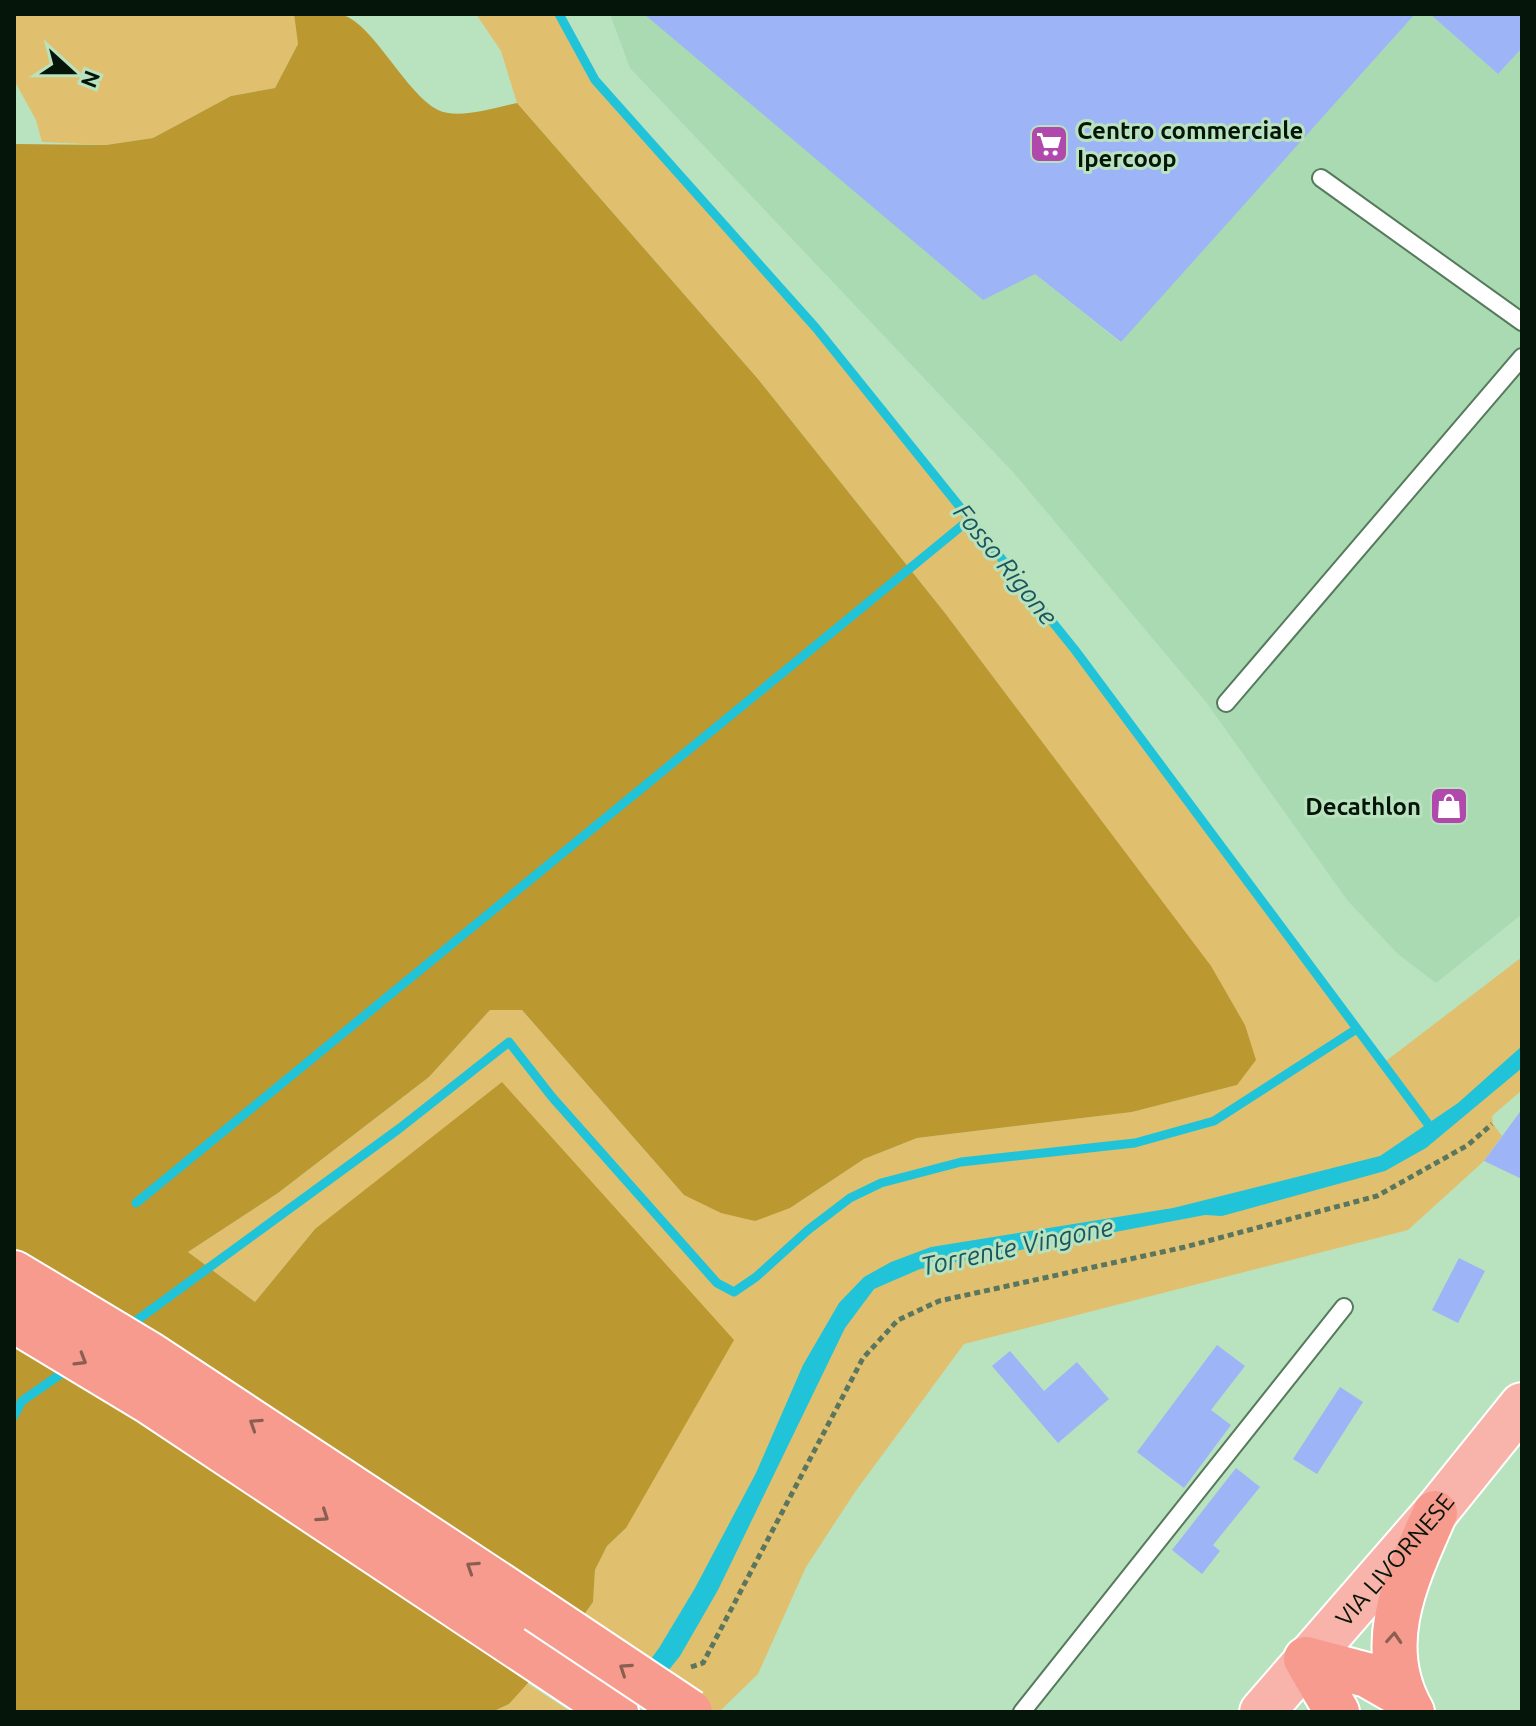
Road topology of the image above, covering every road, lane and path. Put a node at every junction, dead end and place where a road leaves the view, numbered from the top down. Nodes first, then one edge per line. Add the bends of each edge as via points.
1 (1321, 178) dead end
2 (1522, 322) edge
3 (1522, 357) edge
4 (1226, 703) dead end
5 (1492, 1124) dead end
6 (14, 1273) edge
7 (1344, 1307) dead end
8 (14, 1320) edge
9 (1522, 1405) edge
10 (1435, 1513) junction
11 (526, 1627) junction
12 (1306, 1659) junction
13 (686, 1691) edge
14 (1407, 1704) edge
15 (616, 1712) edge
16 (1022, 1712) edge
17 (1262, 1712) edge
18 (1337, 1712) edge

1 - 2 lane
3 - 4 lane
5 - 13 path via 1468,1145 1377,1196 1185,1247 939,1301 898,1320 863,1358
11 -> 6 highway via 149,1354
7 - 16 lane
8 -> 11 highway
9 - 10 main road, VIA LIVORNESE
10 - 12 main road, VIA LIVORNESE
14 -> 10 highway via 1393,1660 1395,1625 1402,1587
13 -> 11 highway, bridge
11 - 15 highway
12 - 14 highway via 1367,1675
12 - 17 main road, VIA LIVORNESE
12 - 18 highway

